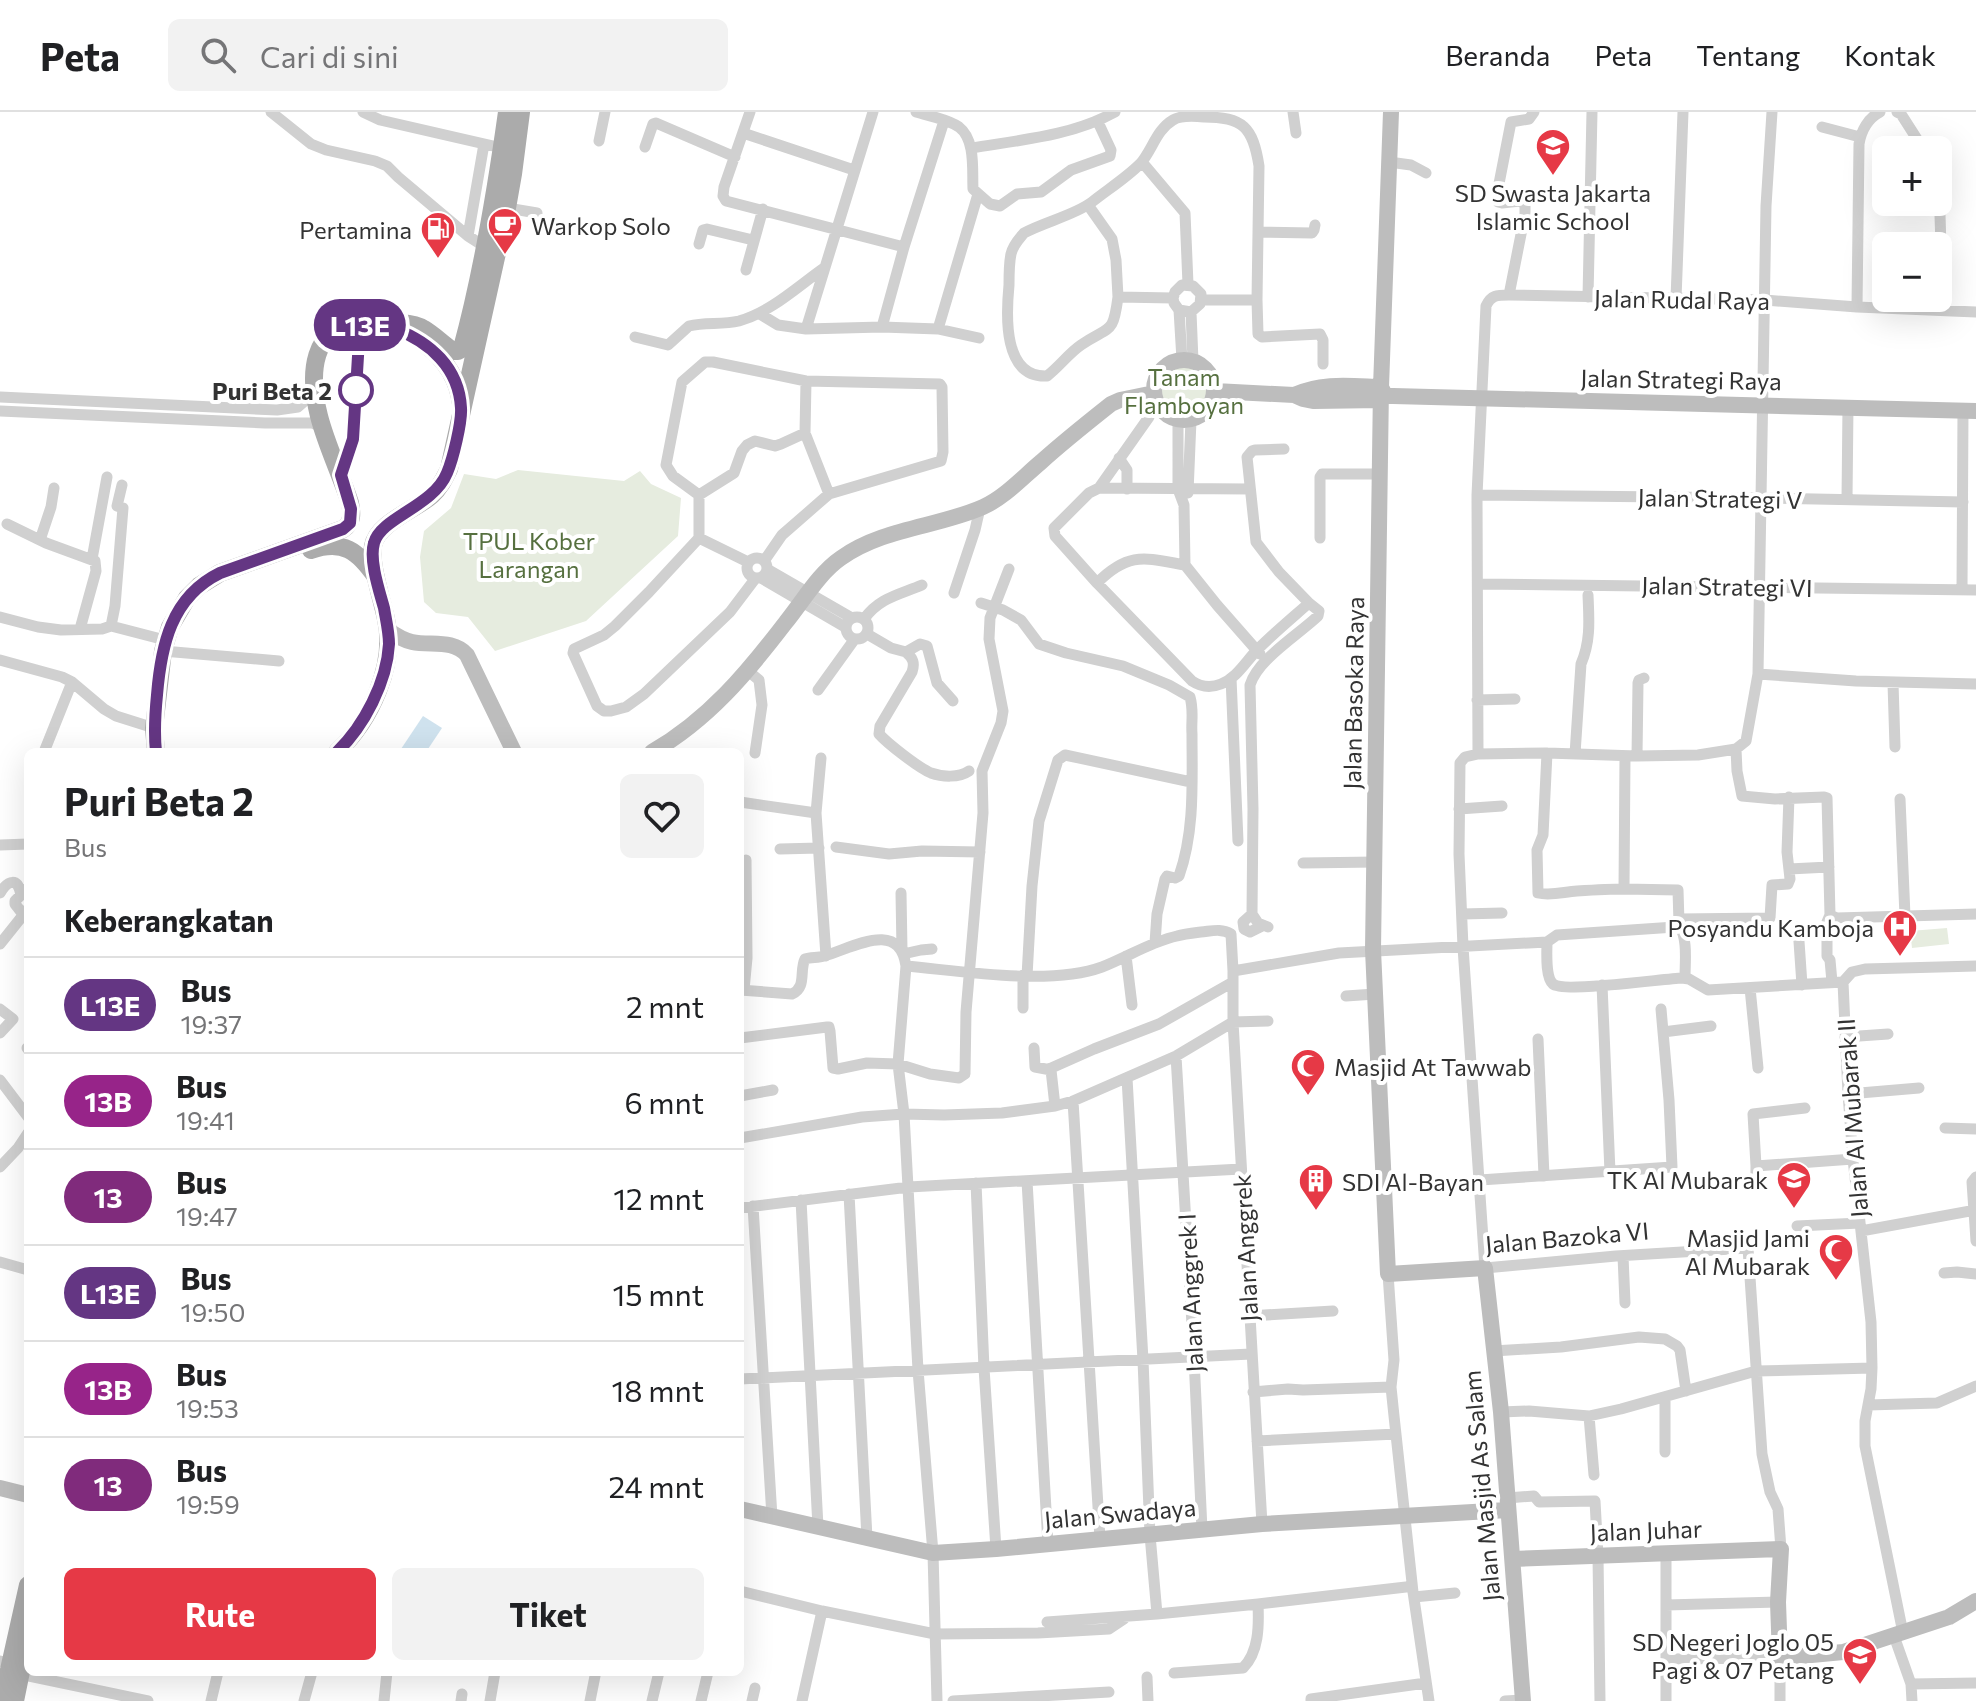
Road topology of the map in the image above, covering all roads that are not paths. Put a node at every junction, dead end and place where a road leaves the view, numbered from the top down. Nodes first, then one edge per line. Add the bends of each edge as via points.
1 (271, 112) edge
2 (363, 112) edge
3 (507, 112) edge
4 (521, 112) edge
5 (605, 112) edge
6 (750, 112) edge
7 (873, 112) edge
8 (916, 112) edge
9 (1115, 112) edge
10 (1293, 112) edge
11 (1391, 112) edge
12 (1534, 112) edge
13 (1592, 112) edge
14 (1683, 112) edge
15 (1772, 112) edge
16 (1880, 112) edge
17 (1897, 112) edge
18 (944, 121) junction
19 (1098, 122) junction
20 (1822, 127) dead end
21 (743, 133) junction
22 (1296, 133) dead end
23 (1915, 136) edge
24 (1860, 137) junction
25 (599, 141) dead end
26 (493, 146) junction
27 (645, 147) dead end
28 (971, 148) junction
29 (735, 157) junction
30 (1142, 162) junction
31 (1389, 162) junction
32 (854, 170) junction
33 (1426, 173) dead end
34 (978, 194) junction
35 (1088, 205) junction
36 (507, 208) junction
37 (763, 209) junction
38 (537, 213) dead end
39 (1315, 225) dead end
40 (837, 229) junction
41 (1258, 232) junction
42 (468, 236) junction
43 (753, 240) junction
44 (699, 244) dead end
45 (904, 247) junction
46 (490, 251) junction
47 (824, 268) junction
48 (746, 270) dead end
49 (1188, 284) junction
50 (1509, 295) junction
51 (1118, 297) junction
52 (1588, 297) junction
53 (1173, 298) junction
54 (1676, 299) junction
55 (1201, 300) junction
56 (1257, 300) junction
57 (1765, 300) junction
58 (1857, 307) junction
59 (1872, 308) edge
60 (1185, 311) junction
61 (1952, 311) edge
62 (1976, 312) edge
63 (760, 314) junction
64 (381, 323) junction
65 (882, 327) junction
66 (806, 329) junction
67 (938, 329) junction
68 (635, 337) dead end
69 (979, 338) dead end
70 (469, 347) junction
71 (1187, 360) junction
72 (1323, 364) dead end
73 (806, 381) junction
74 (316, 391) junction
75 (1215, 391) junction
76 (1154, 393) junction
77 (1386, 395) junction
78 (0, 397) edge
79 (1480, 398) junction
80 (1764, 400) junction
81 (116, 402) junction
82 (234, 408) junction
83 (1848, 408) junction
84 (277, 410) junction
85 (1969, 410) edge
86 (0, 411) edge
87 (461, 415) junction
88 (116, 417) junction
89 (1149, 417) dead end
90 (1184, 420) junction
91 (235, 422) junction
92 (278, 423) junction
93 (322, 427) junction
94 (805, 433) junction
95 (1284, 449) dead end
96 (1119, 458) junction
97 (1380, 474) junction
98 (107, 477) dead end
99 (122, 485) dead end
100 (54, 488) dead end
101 (1099, 488) junction
102 (1127, 489) junction
103 (1184, 489) junction
104 (1250, 489) junction
105 (829, 494) junction
106 (699, 495) junction
107 (1477, 495) junction
108 (1761, 498) junction
109 (1847, 499) junction
110 (1963, 502) junction
111 (980, 508) junction
112 (7, 524) dead end
113 (699, 538) junction
114 (1320, 538) dead end
115 (40, 540) junction
116 (92, 559) junction
117 (748, 562) junction
118 (1185, 565) junction
119 (1009, 569) dead end
120 (762, 572) junction
121 (376, 577) junction
122 (1097, 583) junction
123 (1478, 584) junction
124 (922, 585) dead end
125 (1759, 586) junction
126 (1962, 590) junction
127 (1976, 590) edge
128 (954, 593) dead end
129 (1588, 595) dead end
130 (806, 597) junction
131 (981, 603) dead end
132 (1309, 603) junction
133 (994, 607) junction
134 (0, 617) edge
135 (172, 621) junction
136 (854, 621) junction
137 (111, 626) junction
138 (80, 629) junction
139 (388, 630) junction
140 (867, 634) junction
141 (854, 640) junction
142 (164, 645) junction
143 (1257, 650) junction
144 (906, 652) junction
145 (0, 660) edge
146 (1266, 660) junction
147 (279, 661) dead end
148 (1758, 674) junction
149 (744, 676) junction
150 (1231, 678) junction
151 (1644, 678) dead end
152 (72, 682) junction
153 (158, 682) junction
154 (1893, 683) junction
155 (1976, 684) edge
156 (818, 690) dead end
157 (1515, 699) dead end
158 (1477, 700) junction
159 (953, 701) dead end
160 (154, 728) junction
161 (1895, 747) dead end
162 (46, 748) edge
163 (156, 748) edge
164 (166, 748) edge
165 (340, 748) edge
166 (512, 748) edge
167 (660, 748) edge
168 (1738, 748) junction
169 (755, 753) dead end
170 (1547, 753) junction
171 (1478, 754) junction
172 (1575, 754) junction
173 (1631, 756) junction
174 (821, 758) dead end
175 (969, 771) dead end
176 (1191, 782) junction
177 (1789, 797) junction
178 (1900, 799) dead end
179 (744, 803) edge
180 (1502, 806) dead end
181 (1459, 809) junction
182 (1238, 812) junction
183 (1253, 812) junction
184 (816, 813) junction
185 (1238, 841) dead end
186 (24, 844) edge
187 (0, 845) edge
188 (836, 847) dead end
189 (819, 848) junction
190 (780, 849) dead end
191 (980, 852) junction
192 (746, 860) dead end
193 (1375, 862) junction
194 (1303, 863) dead end
195 (1829, 867) junction
196 (1789, 869) junction
197 (1624, 889) junction
198 (24, 890) edge
199 (24, 892) edge
200 (0, 893) edge
201 (901, 893) dead end
202 (24, 912) edge
203 (1502, 913) dead end
204 (1462, 914) junction
205 (1976, 914) edge
206 (1830, 915) junction
207 (24, 916) edge
208 (1905, 916) junction
209 (1679, 922) junction
210 (1265, 927) dead end
211 (1798, 927) dead end
212 (1547, 942) junction
213 (1155, 943) junction
214 (0, 944) edge
215 (1463, 947) junction
216 (932, 949) dead end
217 (1373, 950) junction
218 (826, 956) junction
219 (1126, 956) junction
220 (904, 957) junction
221 (1976, 966) edge
222 (970, 972) junction
223 (1025, 976) junction
224 (744, 977) edge
225 (1233, 977) junction
226 (1685, 978) junction
227 (1837, 982) junction
228 (1602, 985) junction
229 (1802, 985) junction
230 (1750, 988) junction
231 (744, 990) edge
232 (1375, 994) junction
233 (1346, 996) dead end
234 (1132, 1005) dead end
235 (1023, 1008) dead end
236 (0, 1009) edge
237 (1661, 1009) dead end
238 (1268, 1021) dead end
239 (1233, 1022) junction
240 (1711, 1026) dead end
241 (1663, 1032) junction
242 (0, 1033) edge
243 (1888, 1034) dead end
244 (744, 1037) edge
245 (1845, 1037) junction
246 (1538, 1039) dead end
247 (1034, 1048) dead end
248 (1176, 1056) junction
249 (898, 1064) junction
250 (1758, 1068) dead end
251 (1049, 1069) junction
252 (1127, 1078) junction
253 (0, 1080) edge
254 (1919, 1088) dead end
255 (773, 1090) dead end
256 (1848, 1094) junction
257 (744, 1095) edge
258 (1073, 1101) junction
259 (1055, 1106) junction
260 (1805, 1108) dead end
261 (24, 1112) edge
262 (904, 1114) junction
263 (1945, 1128) dead end
264 (1976, 1129) edge
265 (744, 1137) edge
266 (24, 1139) edge
267 (1853, 1159) junction
268 (1756, 1166) junction
269 (0, 1167) edge
270 (1241, 1169) junction
271 (1610, 1172) junction
272 (1184, 1173) junction
273 (1132, 1175) junction
274 (1544, 1176) junction
275 (1976, 1177) edge
276 (1079, 1178) junction
277 (1480, 1180) junction
278 (1027, 1181) junction
279 (976, 1183) junction
280 (1756, 1185) dead end
281 (909, 1187) junction
282 (849, 1194) junction
283 (801, 1200) junction
284 (753, 1206) junction
285 (744, 1207) edge
286 (1974, 1210) edge
287 (1797, 1226) dead end
288 (1860, 1227) junction
289 (1976, 1241) edge
290 (1623, 1256) junction
291 (0, 1262) edge
292 (1485, 1268) junction
293 (24, 1269) edge
294 (1944, 1273) dead end
295 (1388, 1274) junction
296 (1976, 1274) edge
297 (1625, 1303) dead end
298 (1333, 1311) dead end
299 (1249, 1316) junction
300 (1493, 1351) junction
301 (1251, 1354) junction
302 (1194, 1358) junction
303 (1143, 1360) junction
304 (1088, 1362) junction
305 (1037, 1364) junction
306 (984, 1368) junction
307 (1872, 1368) junction
308 (918, 1370) junction
309 (1756, 1371) junction
310 (858, 1373) junction
311 (812, 1375) junction
312 (763, 1378) junction
313 (744, 1379) edge
314 (1976, 1386) edge
315 (1391, 1387) junction
316 (1686, 1391) junction
317 (1253, 1392) junction
318 (1665, 1397) junction
319 (1868, 1405) junction
320 (1501, 1412) junction
321 (1589, 1416) junction
322 (1396, 1434) junction
323 (1257, 1441) junction
324 (1665, 1452) dead end
325 (1594, 1475) dead end
326 (0, 1488) edge
327 (24, 1494) edge
328 (1508, 1504) junction
329 (744, 1510) edge
330 (1403, 1515) junction
331 (772, 1517) junction
332 (1262, 1524) junction
333 (818, 1527) junction
334 (1202, 1530) junction
335 (1150, 1535) junction
336 (867, 1538) junction
337 (1100, 1539) junction
338 (1048, 1544) junction
339 (996, 1549) junction
340 (1781, 1549) junction
341 (1666, 1552) junction
342 (933, 1553) junction
343 (1598, 1556) junction
344 (1513, 1559) junction
345 (744, 1592) edge
346 (1411, 1592) junction
347 (1455, 1593) dead end
348 (1976, 1601) edge
349 (1778, 1602) junction
350 (24, 1603) edge
351 (1258, 1604) junction
352 (1666, 1605) junction
353 (822, 1611) junction
354 (1157, 1614) junction
355 (1127, 1617) junction
356 (1047, 1622) dead end
357 (935, 1634) junction
358 (1898, 1635) junction
359 (24, 1645) edge
360 (1780, 1658) junction
361 (1666, 1659) junction
362 (10, 1665) edge
363 (1174, 1673) dead end
364 (29, 1676) edge
365 (217, 1676) edge
366 (311, 1676) edge
367 (387, 1676) edge
368 (494, 1676) edge
369 (595, 1676) dead end
370 (658, 1676) edge
371 (707, 1676) edge
372 (1147, 1677) dead end
373 (1426, 1683) junction
374 (1976, 1683) edge
375 (1911, 1684) junction
376 (755, 1688) dead end
377 (1109, 1692) dead end
378 (115, 1698) edge
379 (1311, 1700) edge
380 (2, 1701) edge
381 (15, 1701) edge
382 (148, 1701) edge
383 (211, 1701) edge
384 (304, 1701) edge
385 (384, 1701) edge
386 (490, 1701) edge
387 (590, 1701) edge
388 (652, 1701) edge
389 (701, 1701) edge
390 (752, 1701) edge
391 (802, 1701) edge
392 (937, 1701) edge
393 (953, 1701) edge
394 (1148, 1701) edge
395 (1429, 1701) edge
396 (1505, 1701) edge
397 (1523, 1701) edge
398 (1600, 1701) edge
399 (1666, 1701) edge
400 (1780, 1701) edge
401 (1912, 1701) edge

1 - 42 street via 311,144 387,166
2 - 26 street
3 - 26 main road
4 - 36 main road
5 - 25 street
6 - 21 street
7 - 32 street
8 - 18 street
9 - 19 street
10 - 22 street
11 - 31 street, Jalan Basoka Raya
12 - 50 street via 1529,119 1511,122 1496,199 1525,205
13 - 52 street
14 - 54 street
15 - 57 street
16 - 24 street
17 - 23 street
18 - 28 street via 962,130
18 - 45 street
19 - 28 street
19 - 34 street via 1110,156 1071,170 1041,192 1017,194 1000,206
20 - 24 street
21 - 29 street
21 - 32 street
24 - 58 street
26 - 42 street
26 - 46 main road
27 - 29 street via 656,123
28 - 34 street via 973,189
29 - 37 street via 724,199
30 - 35 street
30 - 41 street via 1174,119 1239,121 1257,153
30 - 49 street via 1185,213
31 - 33 street
31 - 77 street, Jalan Basoka Raya
32 - 40 street
34 - 67 street
35 - 51 street via 1112,239
35 - 51 street via 1024,233 1011,254 1007,320 1021,367 1047,376 1080,345 1109,331
36 - 38 street
36 - 46 main road
37 - 40 street
37 - 43 street
39 - 41 street via 1312,233
40 - 45 street
40 - 47 street
41 - 56 street
42 - 46 street
43 - 44 street via 707,229
43 - 48 street
45 - 65 street
46 - 70 main road
47 - 63 street
47 - 66 street
49 - 53 street
49 - 55 street via 1198,289
50 - 52 street, Jalan Rudal Raya
50 - 79 street via 1492,297 1486,306
51 - 53 street
52 - 54 street, Jalan Rudal Raya
53 - 60 street
54 - 57 street, Jalan Rudal Raya
55 - 56 street
55 - 60 street via 1198,307
56 - 72 street via 1262,337 1320,334
57 - 58 street, Jalan Rudal Raya
57 - 80 street
58 - 59 street, Jalan Rudal Raya
60 - 71 street
61 - 62 street, Jalan Rudal Raya
63 - 66 street via 778,325
63 - 68 street via 689,326 668,345
64 - 70 main road via 418,326 454,352
64 - 74 main road via 346,325 330,334 318,353
64 - 87 main road via 420,341 441,358 459,391
65 - 66 street
65 - 67 street
67 - 69 street
70 - 87 main road
71 - 75 street via 1209,372
71 - 76 street via 1161,370
73 - 94 street
73 - 105 street via 942,387 941,461
73 - 106 street via 709,361 692,371 682,382 666,465
74 - 84 street via 298,407
74 - 93 main road
75 - 77 street, Jalan Strategi Raya via 1294,395 1313,401 1333,393
75 - 90 street via 1205,413
76 - 90 street via 1162,411
76 - 111 street via 1111,404
77 - 79 street, Jalan Strategi Raya
77 - 97 street, Jalan Basoka Raya
78 - 81 street
79 - 80 street, Jalan Strategi Raya
79 - 107 street
80 - 83 street, Jalan Strategi Raya
80 - 108 street
81 - 82 street
81 - 88 street
82 - 84 street
82 - 91 street
83 - 85 street, Jalan Strategi Raya
83 - 109 street
84 - 92 street
85 - 110 street
86 - 88 street
87 - 121 main road via 442,483 376,537
88 - 91 street
89 - 96 street
90 - 103 street
91 - 92 street
92 - 93 street
93 - 135 main road via 350,503 350,523 214,576 187,598
94 - 105 street
94 - 106 street via 775,446 755,441 747,445 734,473
95 - 104 street via 1250,453
96 - 101 street
96 - 102 street via 1127,470
97 - 114 street via 1322,474
97 - 193 street, Jalan Basoka Raya
98 - 116 street
99 - 137 street
100 - 115 street
101 - 102 street
101 - 122 street via 1054,528 1055,536
102 - 103 street
103 - 104 street
103 - 118 street
104 - 132 street via 1256,542
105 - 120 street via 782,535
106 - 113 street
107 - 108 street, Jalan Strategi V
107 - 123 street
108 - 109 street, Jalan Strategi V
108 - 125 street
109 - 110 street, Jalan Strategi V
110 - 126 street
111 - 128 street
111 - 130 street via 878,539 845,555
112 - 115 street
113 - 117 street
113 - 120 street via 615,626 574,649 601,709 626,707 644,694 730,612
115 - 116 street
116 - 138 street via 96,571
117 - 120 street via 754,558
117 - 120 street via 747,572
118 - 122 street via 1139,558 1112,568
118 - 143 street
119 - 133 street
120 - 130 street
121 - 135 main road via 352,551 321,546 221,583
121 - 139 main road
122 - 150 street via 1192,681 1206,687
123 - 125 street, Jalan Strategi VI
123 - 158 street
124 - 136 street via 882,601
125 - 126 street, Jalan Strategi VI
125 - 148 street
126 - 127 street, Jalan Strategi VI
129 - 172 street via 1589,635 1581,664
130 - 136 street
130 - 149 street
131 - 133 street
132 - 143 street
132 - 146 street via 1318,616
133 - 176 street via 1021,620 1039,644 1123,666 1190,697
133 - 191 street via 989,639 1003,711 982,771
134 - 138 street via 38,627
135 - 142 main road
136 - 140 street via 868,626
136 - 141 street via 846,633
137 - 138 street
137 - 142 street
139 - 165 main road via 378,689
139 - 166 street via 407,641 461,648
140 - 141 street
140 - 144 street
141 - 156 street
142 - 147 street
142 - 153 main road
143 - 146 street
143 - 150 street
144 - 159 street via 927,646 937,683
144 - 175 street via 914,664 912,672 879,734 929,772
145 - 152 street
146 - 183 street via 1250,685
148 - 154 street
148 - 168 street via 1747,737
149 - 167 street via 697,722
149 - 169 street via 761,696
150 - 182 street
151 - 173 street via 1638,683
152 - 160 street via 116,716
152 - 162 street
153 - 160 main road
153 - 164 main road
154 - 155 street
154 - 161 street
157 - 158 street
158 - 171 street
160 - 163 main road
168 - 173 street
168 - 177 street via 1741,796
170 - 171 street
170 - 172 street
170 - 197 street via 1538,893
171 - 181 street via 1460,763
172 - 173 street
173 - 197 street
174 - 184 street
176 - 213 street via 1186,854 1179,876 1165,879
176 - 223 street via 1065,755 1058,760 1039,821
177 - 195 street, Jalan Al Mubarak II via 1827,798
177 - 196 street
178 - 208 street
179 - 184 street
180 - 181 street
181 - 204 street
182 - 183 street
182 - 185 street
183 - 210 street via 1252,914
184 - 189 street
186 - 187 street
188 - 191 street via 889,854
189 - 190 street
189 - 218 street
191 - 222 street
192 - 224 street
193 - 194 street
193 - 217 street, Jalan Basoka Raya
195 - 196 street
195 - 206 street, Jalan Al Mubarak II
196 - 209 street via 1788,884 1772,885 1770,918
197 - 209 street via 1678,890
198 - 200 street via 9,882
199 - 202 street via 15,901
201 - 220 street
203 - 204 street
204 - 215 street
205 - 208 street
206 - 208 street
206 - 227 street, Jalan Al Mubarak II via 1827,956
207 - 214 street
209 - 212 street via 1675,927 1557,935
209 - 226 street
211 - 229 street
212 - 215 street
212 - 228 street via 1553,984
213 - 219 street
213 - 225 street, Jalan Anggrek via 1225,931 1231,934
215 - 217 street
215 - 277 street
216 - 220 street
217 - 225 street
217 - 232 street, Jalan Basoka Raya
218 - 220 street via 880,940 892,942
218 - 231 street via 805,959 801,986 792,994
219 - 223 street via 1073,974
219 - 234 street
220 - 222 street
220 - 249 street
221 - 227 street via 1865,969
222 - 223 street
222 - 249 street via 965,1074 930,1074
223 - 235 street
225 - 239 street, Jalan Anggrek
225 - 251 street via 1159,1024
226 - 228 street
226 - 230 street via 1708,990
227 - 229 street
227 - 245 street, Jalan Al Mubarak II
228 - 271 street
229 - 230 street
230 - 250 street
232 - 233 street
232 - 295 street, Jalan Basoka Raya
236 - 242 street via 13,1019
237 - 241 street
238 - 239 street
239 - 248 street
239 - 270 street, Jalan Anggrek
240 - 241 street
241 - 271 street via 1673,1166
243 - 245 street
244 - 249 street via 829,1027 833,1068
245 - 256 street, Jalan Al Mubarak II
246 - 274 street
247 - 251 street via 1035,1067
248 - 252 street
248 - 272 street, Jalan Anggrek I
249 - 262 street
251 - 259 street
252 - 258 street
252 - 273 street
253 - 261 street
254 - 256 street
255 - 257 street
256 - 267 street, Jalan Al Mubarak II
258 - 259 street
258 - 276 street
259 - 262 street via 1002,1113
260 - 268 street via 1753,1114
262 - 265 street
262 - 281 street
263 - 264 street
266 - 269 street
267 - 268 street
267 - 288 street, Jalan Al Mubarak II
268 - 280 street
270 - 272 street
270 - 299 street, Jalan Anggrek
271 - 274 street
272 - 273 street
272 - 302 street, Jalan Anggrek I
273 - 276 street
273 - 303 street
274 - 277 street
275 - 286 street
276 - 278 street
276 - 304 street
277 - 292 street
278 - 279 street
278 - 305 street
279 - 281 street
279 - 306 street
281 - 282 street
281 - 308 street
282 - 283 street
282 - 310 street
283 - 284 street
283 - 311 street
284 - 285 street
284 - 312 street
286 - 288 street
286 - 289 street
287 - 288 street
288 - 307 street, Jalan Al Mubarak II
290 - 292 street, Jalan Bazoka VI
290 - 297 street
290 - 309 street, Jalan Bazoka VI via 1748,1249
291 - 293 street
292 - 295 street, Jalan Bazoka VI
292 - 300 street, Jalan Masjid As Salam
294 - 296 street
295 - 315 street
298 - 299 street
299 - 301 street, Jalan Anggrek
300 - 316 street via 1665,1339 1680,1350
300 - 320 street, Jalan Masjid As Salam
301 - 302 street
301 - 317 street, Jalan Anggrek
302 - 303 street
302 - 334 street, Jalan Anggrek I
303 - 304 street
303 - 335 street
304 - 305 street
304 - 337 street
305 - 306 street
305 - 338 street
306 - 308 street
306 - 339 street
307 - 309 street
307 - 319 street, Jalan Al Mubarak II
308 - 310 street
308 - 342 street
309 - 316 street
309 - 340 street via 1762,1454 1778,1509
310 - 311 street
310 - 336 street
311 - 312 street
311 - 333 street
312 - 313 street
312 - 331 street
314 - 319 street via 1937,1403
315 - 317 street
315 - 322 street
316 - 318 street
317 - 323 street, Jalan Anggrek
318 - 321 street
318 - 324 street
319 - 358 street, Jalan Al Mubarak II via 1865,1446
320 - 321 street
320 - 328 street, Jalan Masjid As Salam
321 - 325 street
322 - 323 street
322 - 330 street
323 - 332 street, Jalan Anggrek
326 - 327 street
328 - 330 street, Jalan Swadaya
328 - 343 street via 1534,1496 1539,1502 1595,1501
328 - 344 street, Jalan Masjid As Salam
329 - 331 street, Jalan Swadaya
330 - 332 street, Jalan Swadaya
330 - 346 street
331 - 333 street, Jalan Swadaya
332 - 334 street, Jalan Swadaya
333 - 336 street, Jalan Swadaya
334 - 335 street, Jalan Swadaya
335 - 337 street, Jalan Swadaya
335 - 354 street
336 - 342 street, Jalan Swadaya
337 - 338 street, Jalan Swadaya
338 - 339 street, Jalan Swadaya
339 - 342 street, Jalan Swadaya
340 - 341 street, Jalan Juhar
340 - 349 street
341 - 343 street, Jalan Juhar
341 - 352 street
342 - 357 street
343 - 344 street, Jalan Juhar
343 - 398 street
344 - 397 street, Jalan Masjid As Salam
345 - 353 street
346 - 347 street
346 - 351 street
346 - 373 street
348 - 358 street
349 - 352 street
349 - 360 street
350 - 362 main road
351 - 354 street
351 - 363 street via 1259,1630 1250,1662 1243,1668
352 - 361 street
353 - 357 street
353 - 391 street
354 - 355 street
355 - 356 street
355 - 357 street via 1109,1629
357 - 392 street
358 - 360 street via 1843,1652
358 - 375 street, Jalan Al Mubarak II
359 - 362 main road
360 - 361 street
360 - 400 street
361 - 399 street
362 - 380 main road
362 - 381 main road
364 - 378 street
365 - 383 street
366 - 384 street
367 - 385 street
368 - 386 street
369 - 387 street
370 - 388 street
371 - 389 street
372 - 394 street
373 - 379 street
373 - 395 street
374 - 375 street
375 - 401 street, Jalan Al Mubarak II
376 - 390 street
377 - 393 street
378 - 382 street
396 - 397 street

